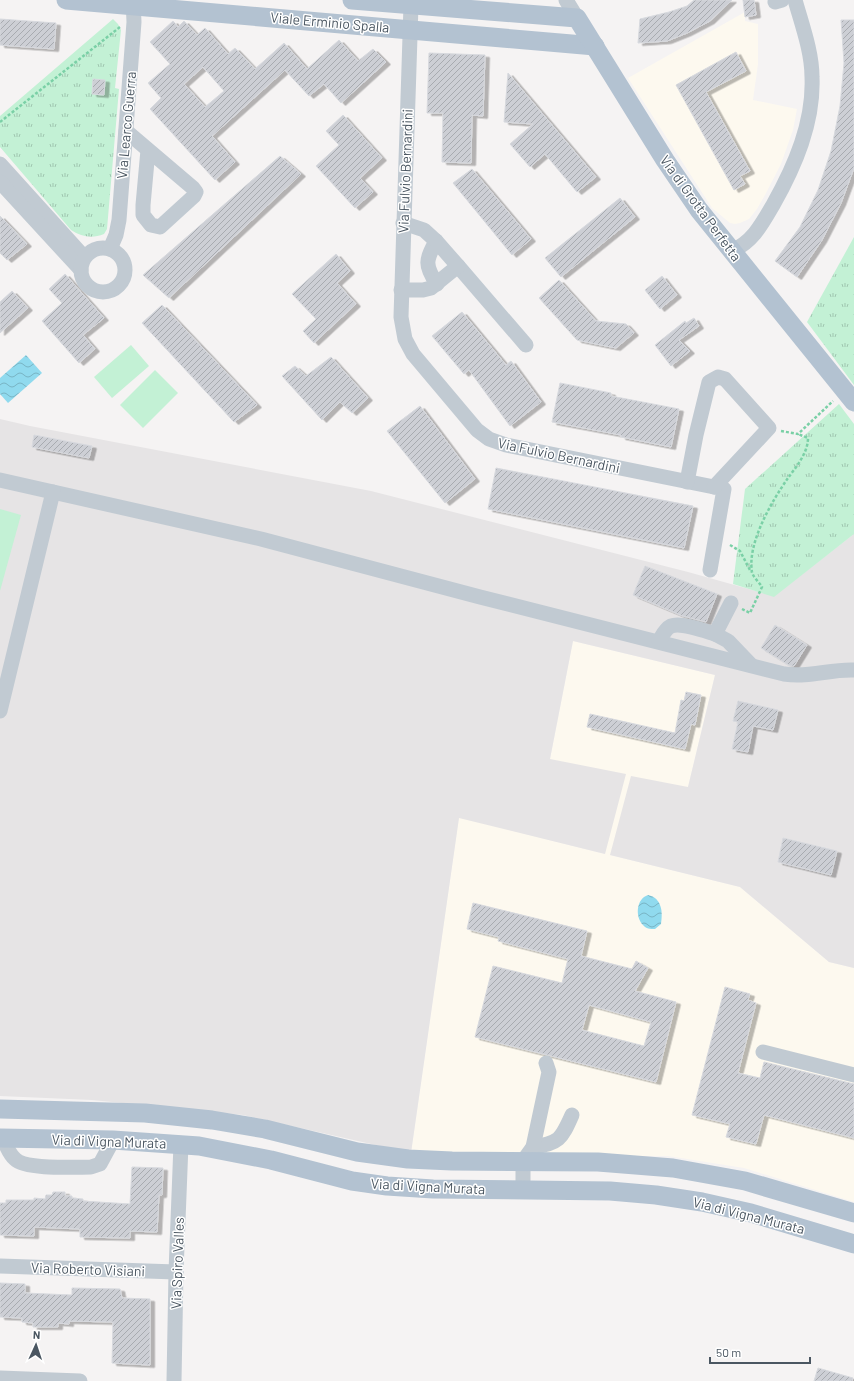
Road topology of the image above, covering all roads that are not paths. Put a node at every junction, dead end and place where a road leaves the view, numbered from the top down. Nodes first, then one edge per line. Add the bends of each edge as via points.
1 (66, 0) edge
2 (352, 0) edge
3 (566, 0) edge
4 (795, 0) edge
5 (134, 2) edge
6 (411, 5) junction
7 (577, 18) junction
8 (410, 29) junction
9 (595, 46) junction
10 (126, 131) junction
11 (148, 150) junction
12 (0, 164) edge
13 (0, 182) edge
14 (403, 223) junction
15 (51, 230) junction
16 (436, 241) junction
17 (110, 249) junction
18 (731, 251) junction
19 (83, 264) junction
20 (458, 266) junction
21 (437, 284) junction
22 (401, 290) junction
23 (526, 345) dead end
24 (850, 396) edge
25 (0, 480) edge
26 (687, 482) junction
27 (714, 487) junction
28 (53, 492) junction
29 (710, 570) dead end
30 (731, 603) road end
31 (716, 634) junction
32 (659, 641) junction
33 (751, 666) junction
34 (854, 670) edge
35 (0, 711) edge
36 (763, 1052) dead end
37 (546, 1063) dead end
38 (854, 1075) edge
39 (0, 1109) edge
40 (572, 1116) dead end
41 (1, 1138) edge
42 (113, 1140) junction
43 (180, 1144) junction
44 (528, 1154) junction
45 (523, 1190) junction
46 (854, 1213) edge
47 (854, 1244) edge
48 (0, 1266) edge
49 (176, 1272) junction
50 (0, 1378) edge
51 (80, 1381) edge
52 (174, 1381) edge

1 - 5 main road, Viale Erminio Spalla
2 - 6 main road, Viale Erminio Spalla
3 - 7 street, Via di Grotta Perfetta
4 - 18 street via 812,70 806,126 798,154 763,222 746,242
5 - 8 main road, Viale Erminio Spalla
5 - 10 street, Via Learco Guerra
6 - 7 main road, Viale Erminio Spalla
6 - 8 street, Via Fulvio Bernardini
7 - 9 main road, Via di Grotta Perfetta
8 - 9 main road, Viale Erminio Spalla
8 - 14 street, Via Fulvio Bernardini
9 - 18 main road, Via di Grotta Perfetta via 665,160
10 - 11 street
10 - 17 street, Via Learco Guerra via 118,224
11 - 11 street via 196,192 160,227 151,225 144,215 143,196
12 - 15 street
13 - 15 street
14 - 16 street via 424,230
14 - 22 street, Via Fulvio Bernardini
15 - 19 street
16 - 20 street
16 - 21 street via 428,266
17 - 19 street via 95,249
17 - 19 street via 120,255 126,268 122,282 111,291 90,288 82,276
18 - 24 main road, Via di Grotta Perfetta
20 - 21 street
20 - 23 street
21 - 22 street via 423,290
22 - 26 street, Via Fulvio Bernardini via 402,328 413,354 477,430 488,439 506,445
25 - 28 street
26 - 27 street, Via Fulvio Bernardini
26 - 27 street via 709,382 718,377 725,379 769,428
27 - 29 street via 724,489
28 - 32 street via 268,541
28 - 35 street
30 - 31 street
31 - 32 street via 684,626 672,626
31 - 33 street via 728,641
32 - 33 street
33 - 34 street via 796,676
36 - 38 street
37 - 44 street via 550,1072
39 - 44 main road, Via di Vigna Murata via 183,1116 249,1126 388,1157 425,1160
40 - 44 street via 558,1140
41 - 42 main road, Via di Vigna Murata
41 - 42 street via 14,1159 32,1166 96,1166 106,1155
42 - 43 main road, Via di Vigna Murata
43 - 45 main road, Via di Vigna Murata via 246,1154 352,1181 378,1185 433,1189
43 - 49 street, Via Spiro Valles
44 - 45 street
44 - 46 main road, Via di Vigna Murata via 695,1171 745,1181
45 - 47 main road, Via di Vigna Murata via 626,1191 702,1202 751,1213
48 - 49 street, Via Roberto Visiani
49 - 52 street, Via Spiro Valles
50 - 51 street

